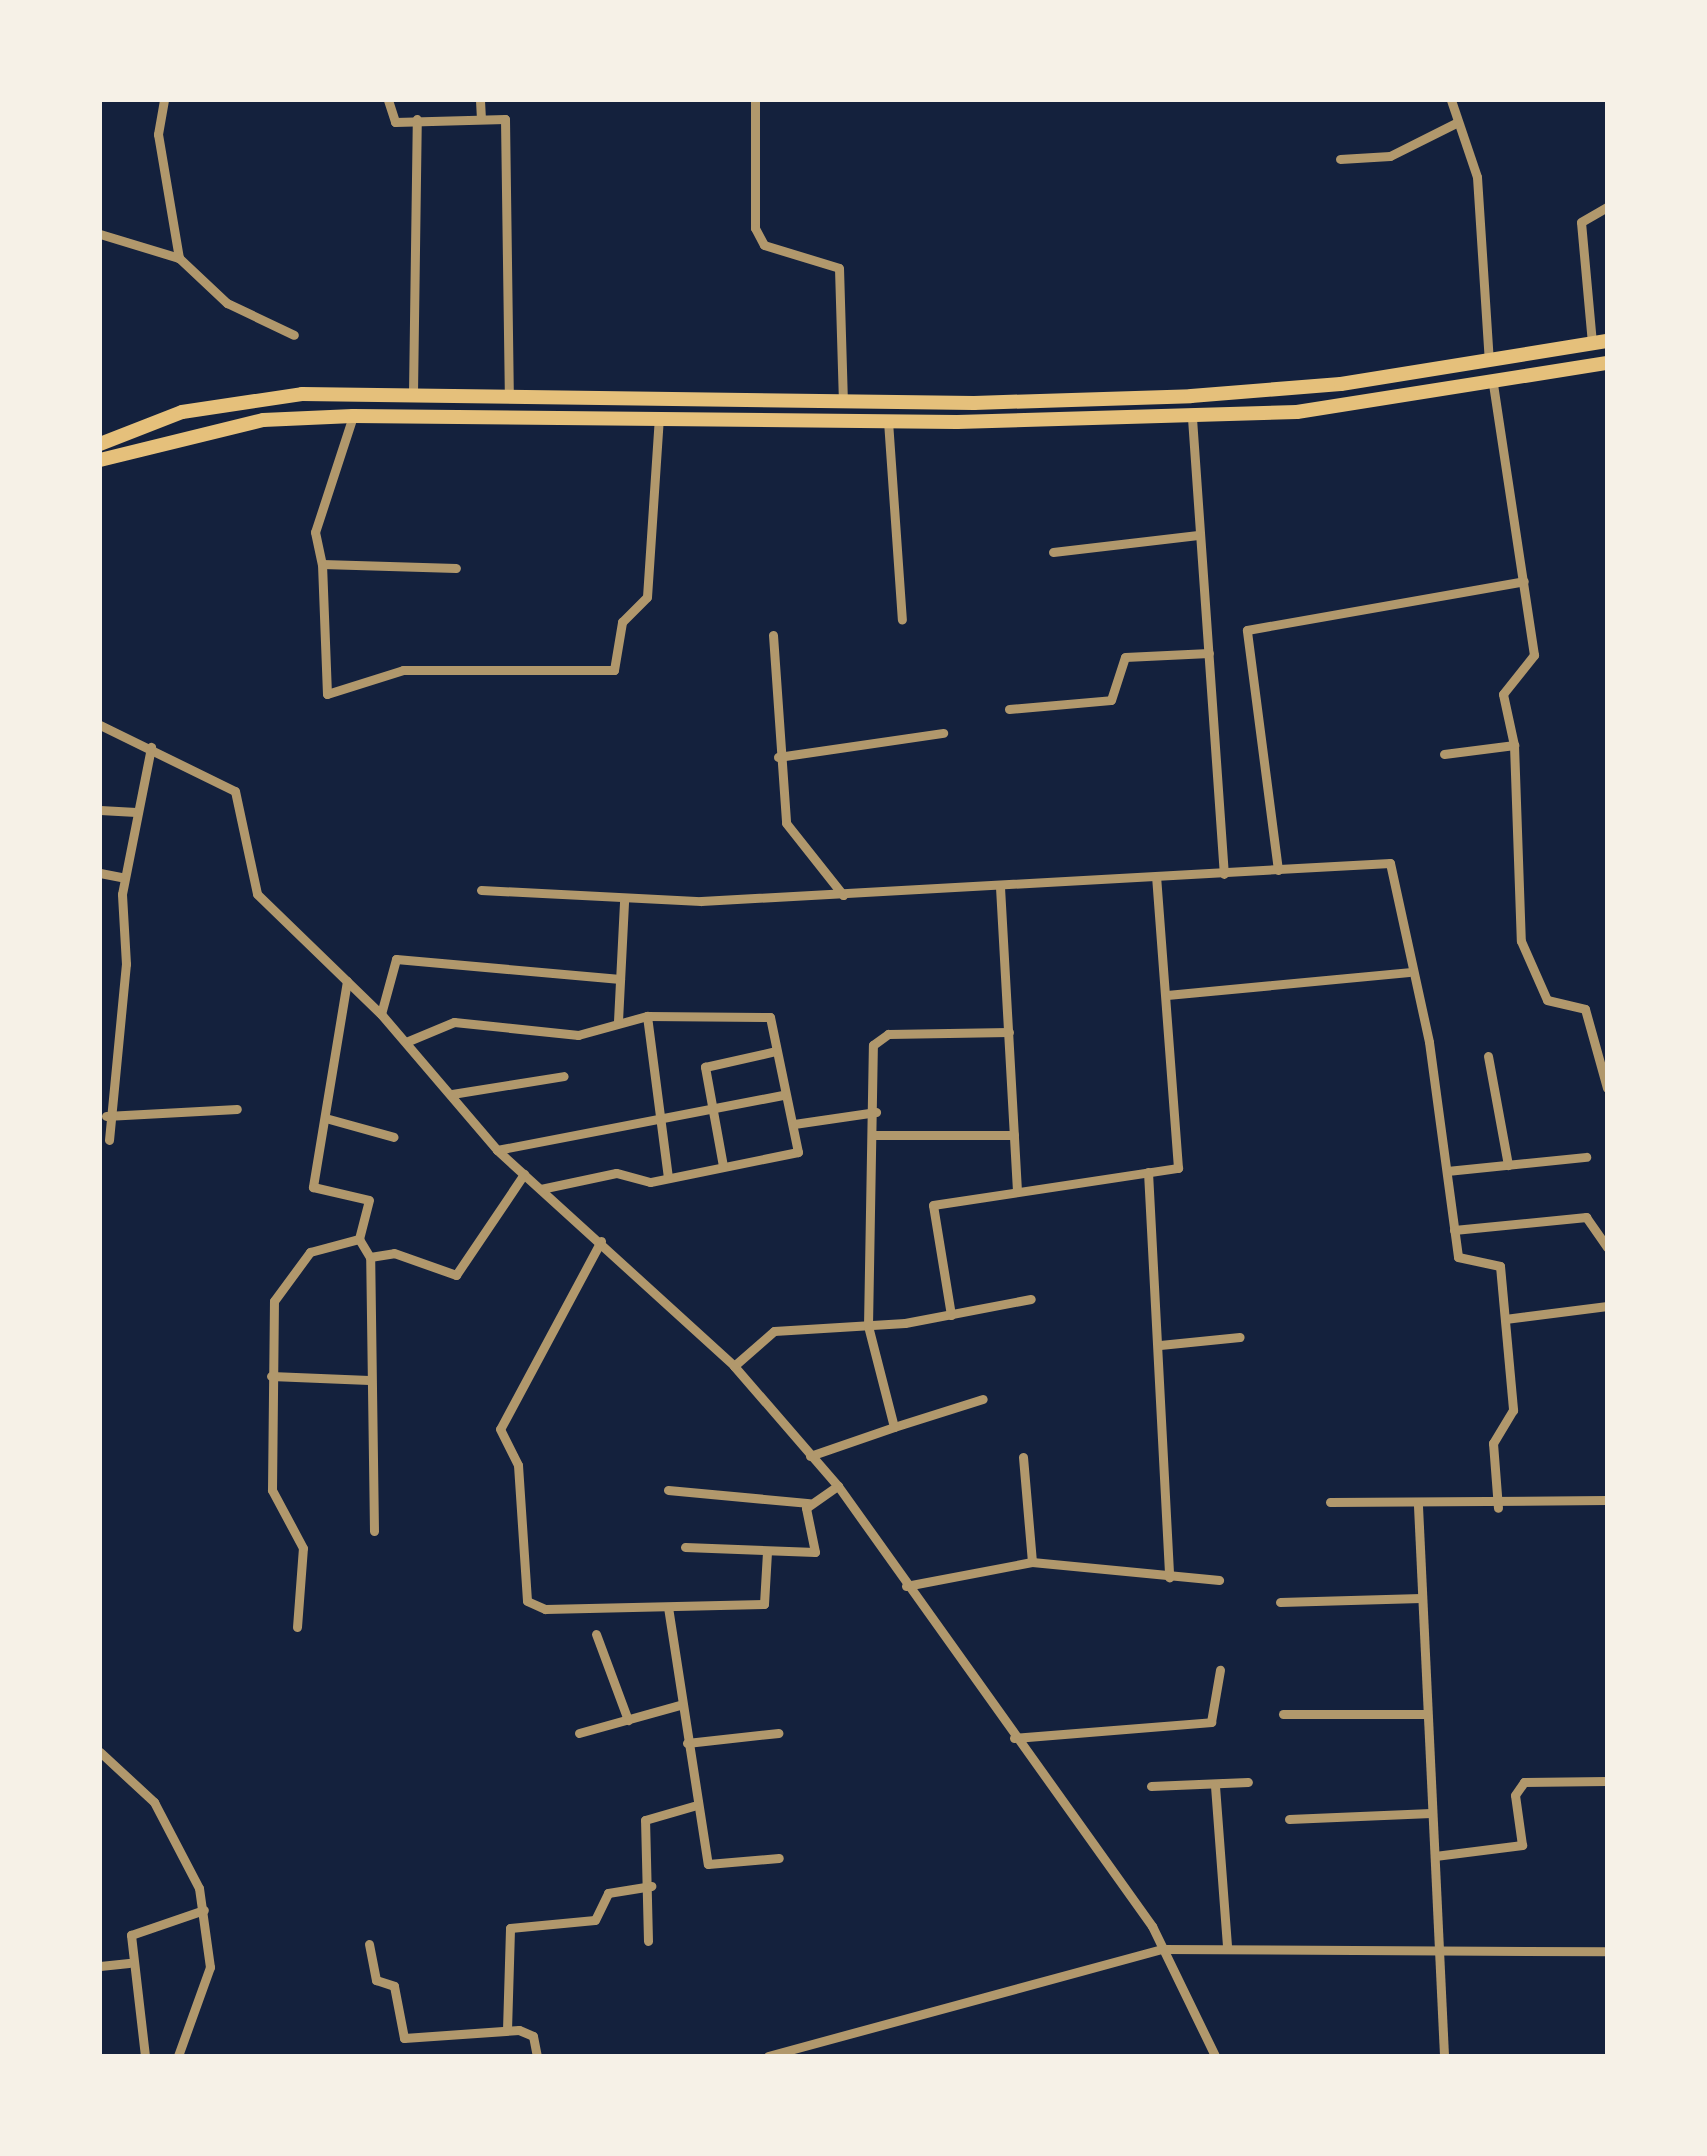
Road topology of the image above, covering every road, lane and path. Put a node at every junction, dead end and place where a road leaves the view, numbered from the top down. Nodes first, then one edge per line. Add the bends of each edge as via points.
1 (164, 100) edge
2 (388, 100) edge
3 (480, 100) edge
4 (754, 100) edge
5 (1452, 100) edge
6 (417, 119) junction
7 (481, 119) junction
8 (1456, 123) junction
9 (1340, 159) dead end
10 (1607, 207) edge
11 (100, 234) edge
12 (179, 258) junction
13 (294, 335) dead end
14 (1600, 342) edge
15 (1489, 362) junction
16 (1607, 363) edge
17 (1493, 383) junction
18 (509, 391) junction
19 (413, 394) junction
20 (844, 400) junction
21 (659, 415) junction
22 (353, 416) junction
23 (888, 418) junction
24 (1192, 418) junction
25 (100, 444) edge
26 (100, 460) edge
27 (1198, 534) junction
28 (1053, 552) dead end
29 (322, 564) junction
30 (456, 568) dead end
31 (1524, 581) junction
32 (902, 620) dead end
33 (773, 635) dead end
34 (1209, 653) junction
35 (1009, 709) dead end
36 (100, 724) edge
37 (943, 734) dead end
38 (1514, 746) junction
39 (151, 747) junction
40 (1444, 754) dead end
41 (778, 758) junction
42 (100, 810) edge
43 (136, 812) junction
44 (1278, 870) junction
45 (100, 873) edge
46 (1224, 874) junction
47 (125, 878) junction
48 (1156, 878) junction
49 (1000, 887) junction
50 (481, 890) dead end
51 (843, 895) junction
52 (624, 901) junction
53 (1409, 972) junction
54 (620, 979) junction
55 (347, 981) junction
56 (1167, 995) junction
57 (381, 1014) junction
58 (647, 1016) junction
59 (618, 1021) junction
60 (1009, 1032) junction
61 (406, 1042) junction
62 (776, 1050) junction
63 (1488, 1056) dead end
64 (564, 1076) dead end
65 (1607, 1088) edge
66 (452, 1094) junction
67 (783, 1095) junction
68 (712, 1107) junction
69 (237, 1109) dead end
70 (876, 1112) junction
71 (106, 1116) junction
72 (660, 1116) junction
73 (330, 1119) junction
74 (794, 1124) junction
75 (876, 1135) junction
76 (1014, 1135) junction
77 (394, 1136) dead end
78 (109, 1140) dead end
79 (496, 1150) junction
80 (1586, 1157) dead end
81 (1508, 1165) junction
82 (722, 1166) junction
83 (1447, 1171) junction
84 (1148, 1172) junction
85 (524, 1174) junction
86 (668, 1177) junction
87 (540, 1189) junction
88 (1017, 1189) junction
89 (1454, 1230) junction
90 (359, 1239) junction
91 (601, 1241) junction
92 (1607, 1247) edge
93 (370, 1257) junction
94 (1031, 1299) dead end
95 (1607, 1306) edge
96 (950, 1315) junction
97 (1506, 1319) junction
98 (868, 1326) junction
99 (1240, 1337) dead end
100 (1160, 1345) junction
101 (734, 1366) junction
102 (271, 1376) junction
103 (369, 1380) junction
104 (983, 1399) dead end
105 (894, 1427) junction
106 (810, 1456) junction
107 (1023, 1457) dead end
108 (838, 1486) junction
109 (668, 1490) dead end
110 (1607, 1500) edge
111 (1330, 1502) dead end
112 (809, 1503) junction
113 (1418, 1506) junction
114 (1498, 1508) junction
115 (374, 1531) dead end
116 (685, 1548) dead end
117 (767, 1552) junction
118 (1032, 1562) junction
119 (1169, 1577) junction
120 (1219, 1580) dead end
121 (906, 1586) junction
122 (1421, 1598) junction
123 (1280, 1602) dead end
124 (668, 1607) junction
125 (297, 1627) dead end
126 (596, 1634) dead end
127 (1220, 1670) dead end
128 (680, 1705) junction
129 (1283, 1714) dead end
130 (1426, 1714) junction
131 (628, 1720) junction
132 (778, 1733) dead end
133 (579, 1734) dead end
134 (1014, 1738) junction
135 (687, 1742) junction
136 (100, 1752) edge
137 (1607, 1781) edge
138 (1248, 1782) dead end
139 (1151, 1786) dead end
140 (1215, 1786) junction
141 (697, 1805) junction
142 (1430, 1813) junction
143 (1289, 1819) dead end
144 (1435, 1856) junction
145 (778, 1858) dead end
146 (651, 1886) junction
147 (204, 1910) junction
148 (648, 1942) dead end
149 (369, 1944) dead end
150 (1227, 1948) junction
151 (1163, 1949) junction
152 (1607, 1951) edge
153 (1442, 1954) junction
154 (129, 1963) junction
155 (100, 1966) edge
156 (507, 2030) junction
157 (144, 2056) edge
158 (178, 2056) edge
159 (537, 2056) edge
160 (768, 2056) edge
161 (1215, 2056) edge
162 (1444, 2056) edge

1 - 12 street via 158,134
2 - 6 street via 390,120
3 - 7 street
4 - 20 street via 755,228 764,244 839,268
5 - 8 street
6 - 7 street
6 - 19 street
7 - 18 street via 504,119
8 - 9 street via 1390,156
8 - 15 street via 1482,211
10 - 14 street via 1581,222
11 - 12 street
12 - 13 street via 226,304
14 - 15 highway
15 - 20 highway via 1191,396
16 - 17 highway
17 - 24 highway
17 - 31 street
18 - 19 highway
18 - 20 highway
19 - 25 highway via 244,402 182,412
21 - 22 highway
21 - 23 highway
21 - 29 street via 647,597 622,622 614,670 404,670 327,694
22 - 26 highway via 262,420
22 - 29 street via 315,532
23 - 24 highway
23 - 32 street
24 - 27 street
27 - 28 street
27 - 34 street
29 - 30 street
31 - 38 street via 1535,645 1503,694
31 - 44 street via 1246,630
33 - 41 street
34 - 35 street via 1126,656 1111,700
34 - 46 street
36 - 39 street
37 - 41 street
38 - 40 street
38 - 65 street via 1521,941 1547,1000 1585,1009
39 - 43 street
39 - 55 street via 235,790 256,894
41 - 51 street via 788,830
42 - 43 street
43 - 47 street
44 - 46 street
44 - 53 street via 1390,863
45 - 47 street
46 - 48 street
47 - 71 street via 126,964
48 - 49 street
48 - 56 street
49 - 51 street
49 - 60 street
50 - 52 street
51 - 52 street
52 - 54 street
53 - 56 street
53 - 83 street
54 - 57 street via 396,959
54 - 59 street
55 - 57 street
55 - 73 street
56 - 84 street via 1178,1168
57 - 61 street
58 - 59 street
58 - 62 street via 768,1013
58 - 72 street
59 - 61 street via 578,1035 454,1022
60 - 70 street via 880,1036
60 - 76 street
61 - 66 street
62 - 67 street
62 - 68 street via 707,1064
63 - 81 street
64 - 66 street
66 - 79 street
67 - 68 street
67 - 74 street
68 - 72 street
68 - 82 street
69 - 71 street
70 - 74 street
70 - 75 street
71 - 78 street
72 - 79 street
72 - 86 street
73 - 77 street
73 - 90 street via 313,1187 366,1196
74 - 82 street via 798,1152
75 - 76 street
75 - 98 street via 877,1174 865,1186
76 - 88 street
79 - 85 street
80 - 81 street
81 - 83 street
82 - 86 street
83 - 89 street
84 - 88 street
84 - 100 street
85 - 87 street
85 - 93 street via 456,1275 394,1252
86 - 87 street via 616,1173
87 - 91 street
88 - 96 street via 930,1210
89 - 92 street via 1586,1217
89 - 97 street via 1462,1260 1498,1261
90 - 93 street
90 - 102 street via 322,1243 282,1283
91 - 101 street
91 - 124 street via 500,1428 518,1465 525,1590 546,1608
93 - 103 street
94 - 96 street
95 - 97 street
96 - 98 street
97 - 114 street via 1514,1410 1493,1443
98 - 101 street via 774,1331
98 - 105 street
99 - 100 street
100 - 119 street
101 - 106 street
102 - 103 street
102 - 125 street via 272,1490 306,1562
103 - 115 street
104 - 105 street
105 - 106 street
106 - 108 street
107 - 118 street
108 - 112 street
108 - 121 street
109 - 112 street
110 - 114 street
111 - 113 street
112 - 117 street via 816,1552
113 - 114 street
113 - 122 street
116 - 117 street
117 - 124 street via 764,1604
118 - 119 street
118 - 121 street
119 - 120 street
121 - 134 street
122 - 123 street
122 - 130 street
124 - 128 street
126 - 131 street
127 - 134 street via 1211,1722
128 - 131 street
128 - 135 street
129 - 130 street
130 - 142 street
131 - 133 street
132 - 135 street
134 - 151 street
135 - 141 street
136 - 147 street via 166,1820
137 - 144 street via 1524,1782 1515,1794 1522,1844
138 - 140 street
139 - 140 street
140 - 150 street
141 - 145 street via 708,1864
141 - 146 street via 645,1820
142 - 143 street
142 - 144 street
144 - 153 street
146 - 148 street
146 - 156 street via 608,1894 594,1920 510,1928
147 - 154 street via 138,1928
147 - 158 street via 210,1968
149 - 156 street via 376,1980 394,1986 404,2038
150 - 151 street
150 - 153 street
151 - 160 street
151 - 161 street
152 - 153 street
153 - 162 street
154 - 155 street
154 - 157 street
156 - 159 street via 533,2036

